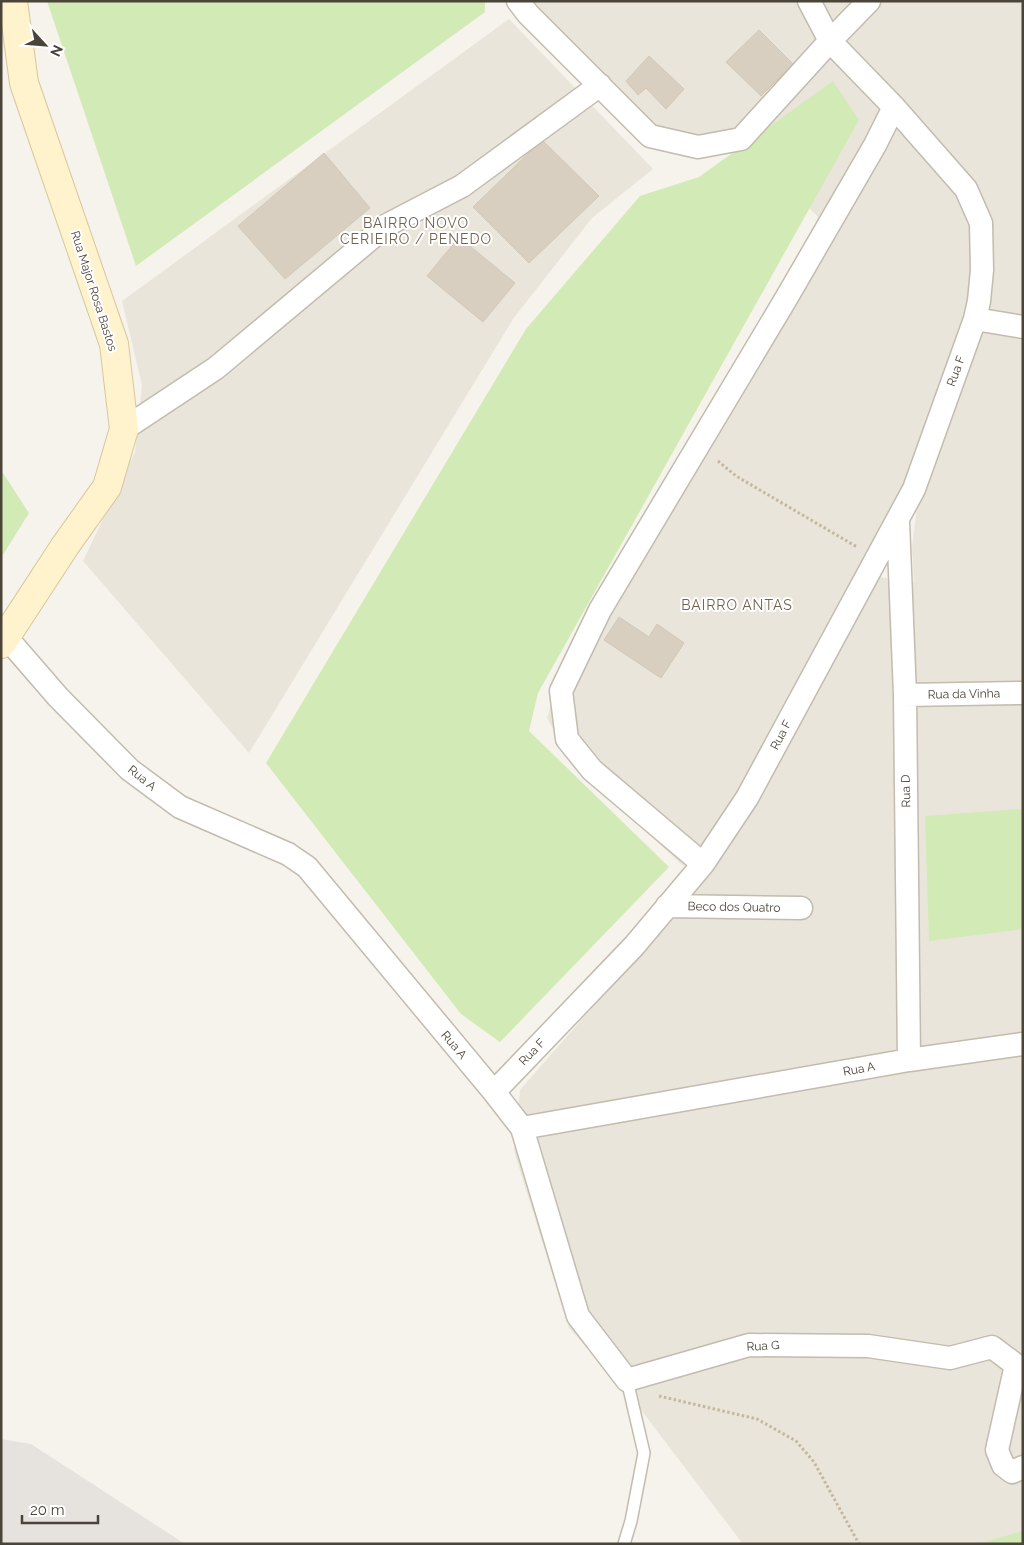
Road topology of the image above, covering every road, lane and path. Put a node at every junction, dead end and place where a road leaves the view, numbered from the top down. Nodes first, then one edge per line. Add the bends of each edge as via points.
1 (13, 1) edge
2 (518, 1) edge
3 (809, 1) edge
4 (869, 1) edge
5 (830, 41) junction
6 (600, 85) junction
7 (894, 107) junction
8 (975, 319) junction
9 (1023, 327) edge
10 (124, 429) junction
11 (698, 446) junction
12 (898, 521) junction
13 (877, 558) junction
14 (4, 641) edge
15 (1023, 693) edge
16 (905, 695) junction
17 (702, 864) junction
18 (668, 906) junction
19 (801, 908) dead end
20 (1023, 1044) edge
21 (909, 1060) junction
22 (494, 1092) junction
23 (522, 1128) junction
24 (627, 1380) junction
25 (1023, 1467) edge
26 (624, 1544) edge
27 (859, 1544) edge

1 - 10 main road, Rua Major Rosa Bastos via 24,83 114,344
2 - 6 street
3 - 5 street, Rua F
4 - 5 street
5 - 6 street via 741,139 698,147 650,136
5 - 7 street, Rua F
6 - 10 street via 462,186 387,225 216,368
7 - 8 street, Rua F via 966,188 981,223 982,270
7 - 11 street via 871,152
8 - 9 street
8 - 12 street, Rua F via 914,489
10 - 14 main road, Rua Major Rosa Bastos via 107,487
11 - 13 path via 736,476
11 - 17 street via 600,610 562,692 567,739 592,770
12 - 13 street, Rua F
12 - 16 street, Rua D
13 - 17 street, Rua F via 747,798
14 - 22 street, Rua A via 130,770 180,807 288,854 307,867
15 - 16 street, Rua da Vinha
16 - 21 street, Rua D
17 - 18 street, Rua F
18 - 19 street, Beco dos Quatro
18 - 22 street, Rua F
20 - 21 street, Rua A
21 - 23 street, Rua A
22 - 23 street, Rua A
23 - 24 street via 578,1316
24 - 25 street, Rua G via 749,1345 868,1346 950,1358 992,1347 1016,1365 997,1450 1003,1465 1012,1472
24 - 26 lane via 644,1453 632,1521
24 - 27 path via 655,1396 757,1419 796,1441 814,1462

